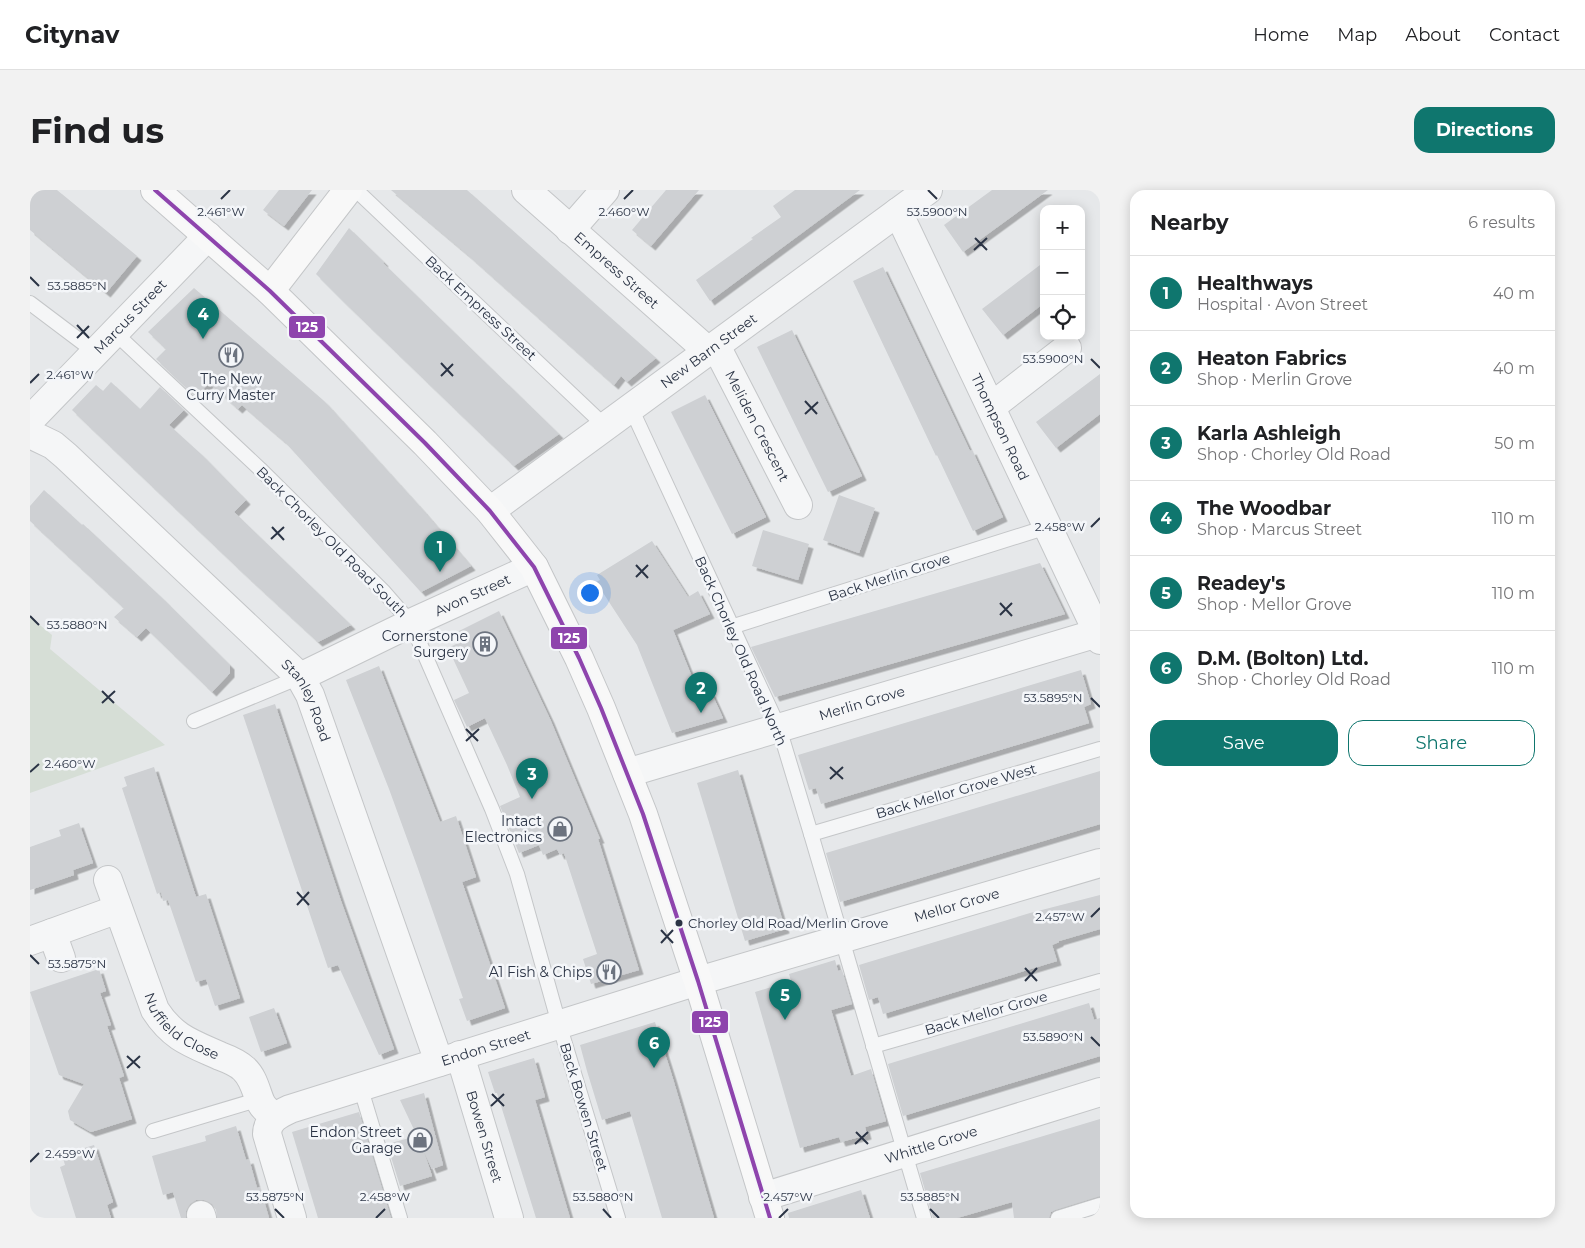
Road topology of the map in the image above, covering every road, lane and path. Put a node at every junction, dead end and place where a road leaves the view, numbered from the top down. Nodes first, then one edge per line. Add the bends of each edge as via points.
1 (155, 190) edge
2 (348, 190) edge
3 (356, 190) edge
4 (526, 190) edge
5 (605, 190) edge
6 (928, 190) edge
7 (898, 212) junction
8 (570, 230) junction
9 (208, 236) junction
10 (270, 291) junction
11 (30, 303) edge
12 (114, 332) junction
13 (1067, 348) dead end
14 (712, 349) junction
15 (95, 352) junction
16 (991, 407) junction
17 (631, 408) junction
18 (30, 420) edge
19 (606, 427) junction
20 (30, 434) edge
21 (798, 505) dead end
22 (490, 511) junction
23 (1047, 527) junction
24 (534, 567) junction
25 (1092, 597) edge
26 (412, 623) junction
27 (731, 627) junction
28 (1099, 637) edge
29 (300, 677) junction
30 (194, 721) dead end
31 (779, 728) junction
32 (1100, 749) edge
33 (627, 773) junction
34 (811, 834) junction
35 (1100, 863) edge
36 (108, 880) dead end
37 (118, 909) junction
38 (41, 937) edge
39 (842, 939) junction
40 (61, 958) dead end
41 (1100, 980) edge
42 (698, 981) junction
43 (559, 1024) junction
44 (873, 1046) junction
45 (450, 1058) junction
46 (360, 1086) junction
47 (1100, 1092) edge
48 (267, 1108) junction
49 (153, 1131) dead end
50 (904, 1152) junction
51 (1100, 1205) edge
52 (766, 1207) edge
53 (292, 1218) edge
54 (400, 1218) edge
55 (509, 1218) edge
56 (618, 1218) edge
57 (924, 1218) edge
58 (1058, 1218) edge

1 - 9 main road
2 - 10 main road
3 - 19 lane, Back Empress Street
4 - 8 street, Empress Street
5 - 8 street
6 - 7 street, New Barn Street
7 - 14 street, New Barn Street
7 - 16 street, Thompson Road
8 - 14 street, Empress Street
9 - 10 main road
9 - 12 street, Marcus Street
10 - 22 main road
11 - 15 lane
12 - 15 street, Marcus Street
12 - 26 lane, Back Chorley Old Road South via 260,469
13 - 16 street
14 - 17 street, New Barn Street
14 - 21 street, Meliden Crescent
15 - 18 street, Marcus Street
16 - 23 street, Thompson Road
17 - 19 street, New Barn Street
17 - 27 lane, Back Chorley Old Road North
19 - 22 street, New Barn Street
20 - 29 street, Stanley Road via 53,445 66,456
22 - 24 main road
23 - 25 street, Thompson Road
23 - 27 lane, Back Merlin Grove
24 - 26 street, Avon Street
24 - 33 main road via 579,658
25 - 28 street, Thompson Road
26 - 29 street, Avon Street
26 - 43 lane, Back Chorley Old Road South via 517,874
27 - 31 lane, Back Chorley Old Road North
28 - 31 street, Merlin Grove
29 - 30 lane, Avon Street
29 - 45 street, Stanley Road via 310,695
31 - 33 street, Merlin Grove
31 - 34 lane, Back Chorley Old Road North
32 - 34 lane, Back Mellor Grove West
33 - 42 main road
34 - 39 lane, Back Chorley Old Road North
35 - 39 street, Mellor Grove
36 - 37 street, Nuffield Close
37 - 38 street
37 - 48 street, Nuffield Close via 155,1010 164,1023 189,1042 245,1069
38 - 40 street
39 - 42 street, Mellor Grove
39 - 44 lane, Back Chorley Old Road North
41 - 44 lane, Back Mellor Grove
42 - 43 street, Endon Street
42 - 52 main road
43 - 45 street, Endon Street
43 - 56 lane, Back Bowen Street
44 - 50 lane, Back Chorley Old Road North
45 - 46 street, Endon Street
45 - 55 street, Bowen Street
46 - 48 street, Endon Street via 290,1109
46 - 54 lane
47 - 50 street, Whittle Grove
48 - 49 lane, Endon Street
48 - 53 street via 267,1134
50 - 52 street, Whittle Grove
50 - 57 lane, Back Chorley Old Road North
51 - 58 lane

